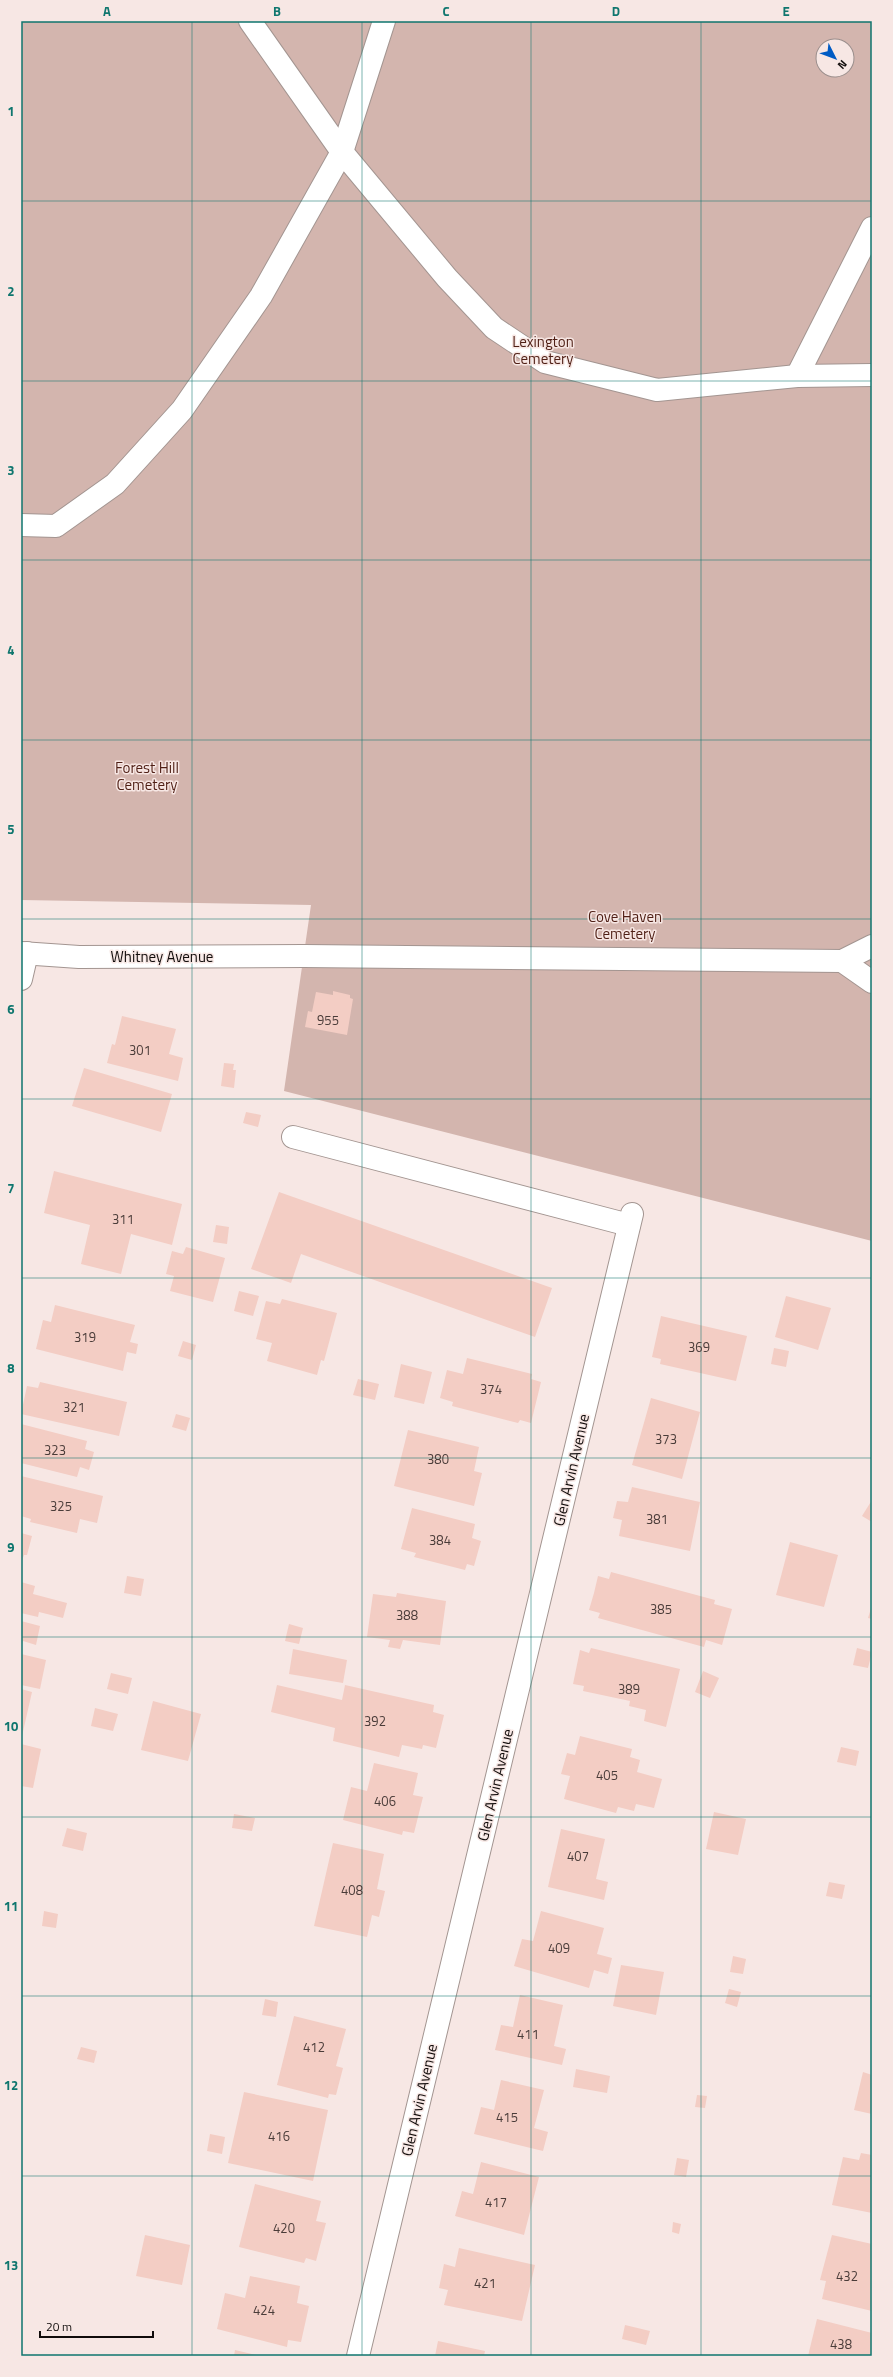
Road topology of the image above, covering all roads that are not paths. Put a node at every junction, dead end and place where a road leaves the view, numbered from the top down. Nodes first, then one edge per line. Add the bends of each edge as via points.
1 (250, 21) edge
2 (384, 21) edge
3 (342, 152) junction
4 (872, 228) edge
5 (872, 375) edge
6 (797, 376) junction
7 (21, 525) edge
8 (872, 946) edge
9 (24, 953) edge
10 (842, 961) junction
11 (21, 979) edge
12 (872, 982) edge
13 (293, 1137) dead end
14 (358, 2356) edge

1 - 3 street
2 - 3 street
3 - 6 street via 447,278 494,328 545,362 657,390
3 - 7 street via 261,296 182,410 115,484 56,526
4 - 6 street
5 - 6 street
8 - 10 street
9 - 10 street, Whitney Avenue via 80,957 304,956
9 - 11 street
10 - 12 street
13 - 14 street, Glen Arvin Avenue via 631,1220

